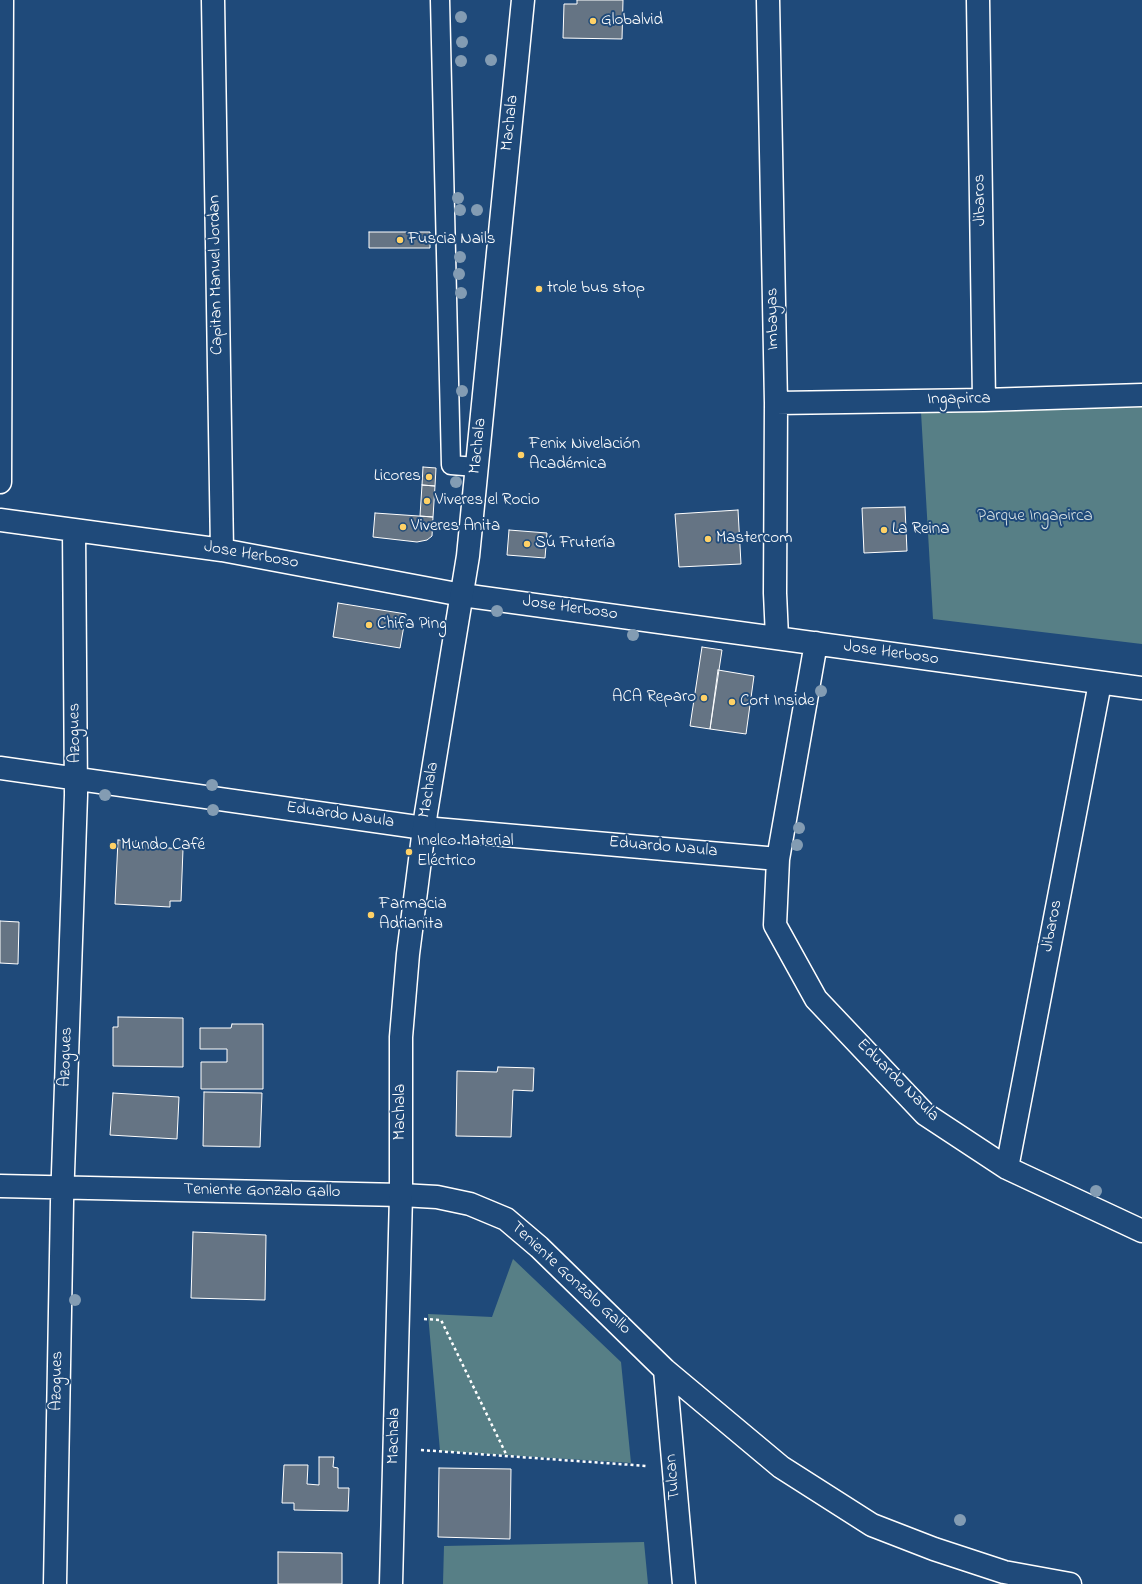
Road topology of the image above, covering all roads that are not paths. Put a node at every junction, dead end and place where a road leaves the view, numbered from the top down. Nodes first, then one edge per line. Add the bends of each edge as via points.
1 (2, 0) edge
2 (213, 0) edge
3 (440, 0) edge
4 (523, 0) edge
5 (768, 0) edge
6 (978, 0) edge
7 (1142, 395) edge
8 (984, 400) junction
9 (776, 403) junction
10 (476, 467) junction
11 (0, 482) edge
12 (0, 520) edge
13 (74, 530) junction
14 (222, 550) junction
15 (462, 595) junction
16 (777, 637) junction
17 (816, 643) junction
18 (1100, 683) junction
19 (1142, 688) edge
20 (0, 768) edge
21 (77, 779) junction
22 (424, 828) junction
23 (778, 859) junction
24 (1007, 1168) junction
25 (0, 1186) edge
26 (63, 1189) junction
27 (401, 1195) junction
28 (1142, 1231) edge
29 (665, 1370) junction
30 (55, 1584) edge
31 (391, 1584) edge
32 (684, 1584) edge
33 (1070, 1584) edge

1 - 11 street
2 - 14 street, Capitan Manuel Jordan
3 - 10 lane via 451,466
4 - 10 street, Machala
5 - 9 street, Imbayas
6 - 8 street, Jibaros
7 - 8 street, Ingapirca
8 - 9 street, Ingapirca
9 - 16 street, Imbayas
10 - 15 street, Machala
12 - 13 street, Jose Herboso
13 - 14 street, Jose Herboso
13 - 21 street, Azogues
14 - 15 street, Jose Herboso
15 - 16 street, Jose Herboso
15 - 22 street, Machala
16 - 17 street, Jose Herboso
17 - 18 street, Jose Herboso
17 - 23 street, Eduardo Naula
18 - 19 street, Jose Herboso
18 - 24 street, Jibaros
20 - 21 street, Eduardo Naula
21 - 22 street, Eduardo Naula
21 - 26 street, Azogues
22 - 23 street, Eduardo Naula
22 - 27 street, Machala via 408,954 402,1036
23 - 24 street, Eduardo Naula via 775,925 816,999 925,1114
24 - 28 street, Eduardo Naula
25 - 26 street, Teniente Gonzalo Gallo
26 - 27 street, Teniente Gonzalo Gallo
26 - 30 street, Azogues
27 - 29 street, Teniente Gonzalo Gallo via 437,1197 470,1204 506,1219 539,1247
27 - 31 street, Machala
29 - 32 street, Tulcan
29 - 33 street, Teniente Gonzalo Gallo via 781,1466 872,1525 1004,1572

